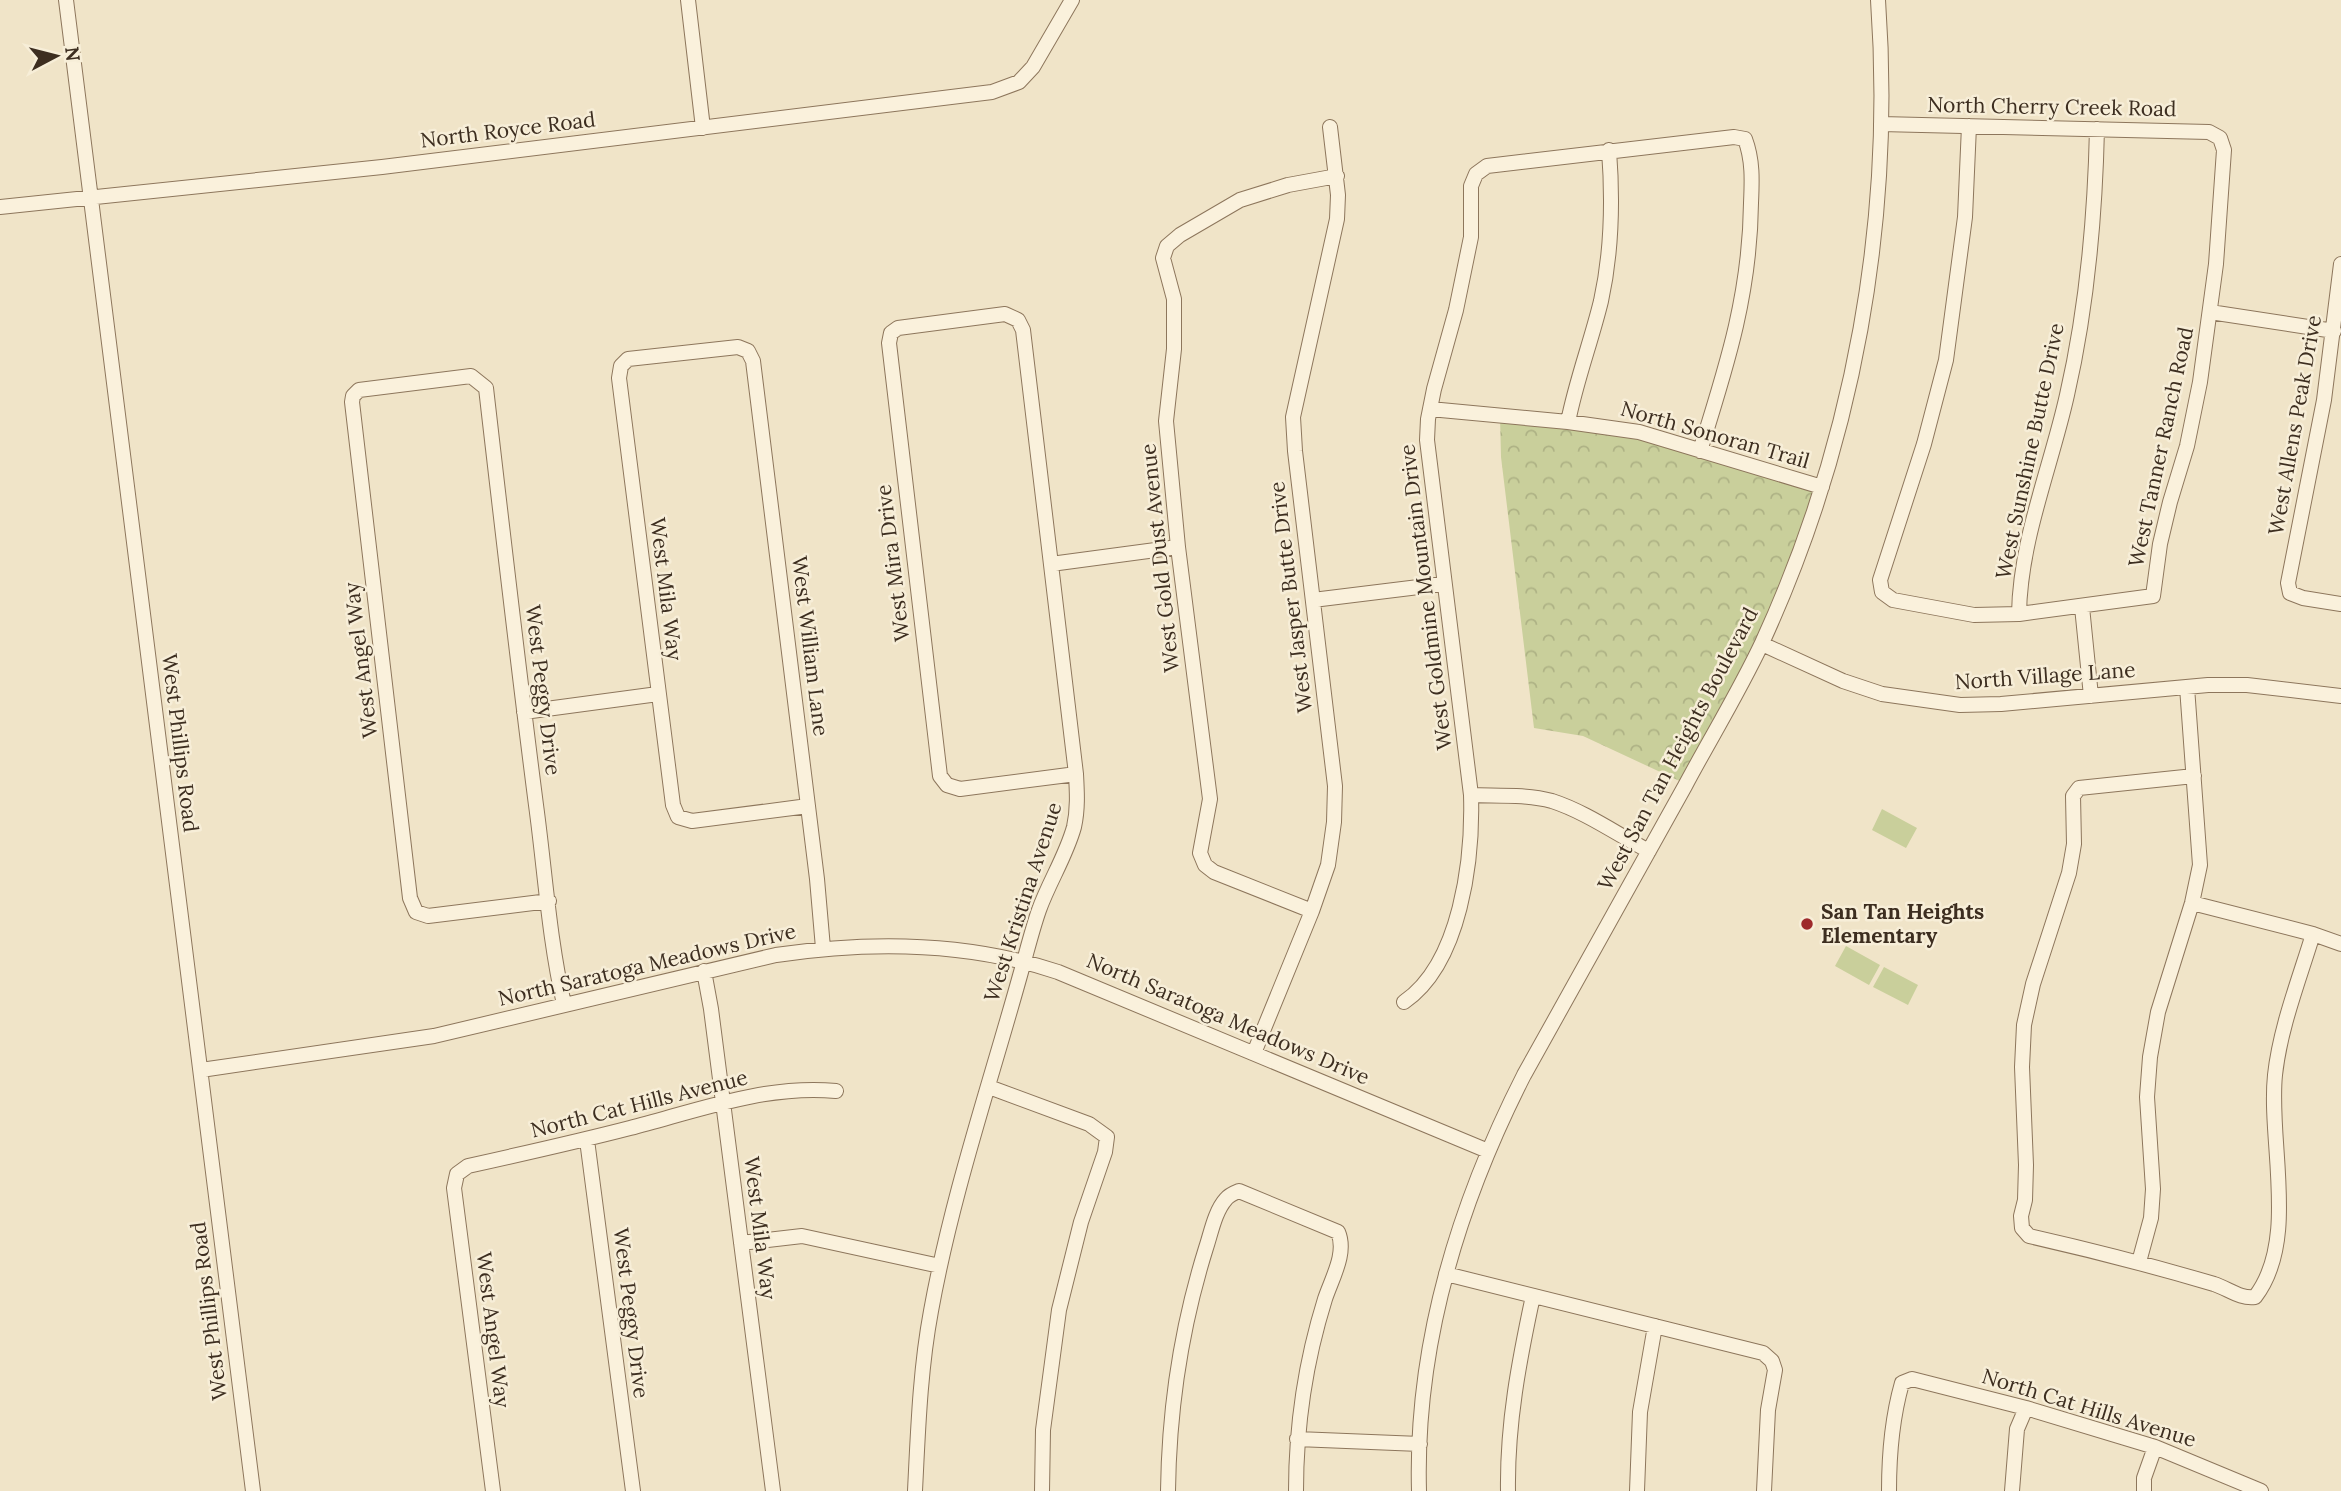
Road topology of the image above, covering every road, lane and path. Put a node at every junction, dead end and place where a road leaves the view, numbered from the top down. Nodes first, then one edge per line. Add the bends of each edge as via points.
1 (66, 0) edge
2 (688, 0) edge
3 (1072, 0) edge
4 (1878, 0) edge
5 (1881, 124) junction
6 (1969, 126) junction
7 (1331, 127) dead end
8 (703, 128) junction
9 (2097, 129) junction
10 (2220, 138) joint
11 (1609, 150) junction
12 (1336, 176) junction
13 (89, 198) junction
14 (0, 207) edge
15 (2341, 264) edge
16 (2210, 312) junction
17 (1018, 320) joint
18 (2334, 331) junction
19 (621, 366) joint
20 (352, 402) joint
21 (1430, 409) junction
22 (1568, 422) junction
23 (1700, 451) junction
24 (1822, 487) junction
25 (1178, 547) junction
26 (1051, 565) junction
27 (1443, 584) junction
28 (1313, 600) junction
29 (2341, 604) edge
30 (2082, 607) junction
31 (2020, 614) junction
32 (1762, 643) junction
33 (2186, 687) junction
34 (658, 694) junction
35 (2091, 696) junction
36 (2341, 696) edge
37 (524, 712) junction
38 (1076, 774) junction
39 (2194, 776) junction
40 (1471, 795) junction
41 (808, 806) junction
42 (1649, 852) junction
43 (549, 901) junction
44 (2192, 903) junction
45 (1312, 911) junction
46 (2313, 934) junction
47 (2341, 944) edge
48 (823, 948) junction
49 (1024, 960) junction
50 (704, 971) junction
51 (1404, 1002) dead end
52 (564, 1004) junction
53 (1254, 1053) junction
54 (201, 1070) junction
55 (989, 1087) junction
56 (836, 1091) dead end
57 (724, 1104) junction
58 (587, 1140) junction
59 (1488, 1151) junction
60 (457, 1174) joint
61 (741, 1243) junction
62 (2139, 1262) junction
63 (940, 1266) junction
64 (1446, 1274) junction
65 (1533, 1296) junction
66 (1655, 1326) junction
67 (2026, 1408) junction
68 (1297, 1439) junction
69 (1420, 1444) junction
70 (2155, 1447) junction
71 (253, 1491) edge
72 (493, 1491) edge
73 (633, 1491) edge
74 (773, 1491) edge
75 (915, 1491) edge
76 (1042, 1491) edge
77 (1168, 1491) edge
78 (1296, 1491) edge
79 (1419, 1491) edge
80 (1508, 1491) edge
81 (1637, 1491) edge
82 (1764, 1491) edge
83 (1889, 1491) edge
84 (2012, 1491) edge
85 (2144, 1491) edge
86 (2261, 1491) edge

1 - 13 street, West Phillips Road
2 - 8 street
3 - 8 street, North Royce Road via 1033,67 1019,82 992,92
4 - 5 street, West San Tan Heights Boulevard
5 - 6 street, North Cherry Creek Road
5 - 24 street, West San Tan Heights Boulevard via 1879,192 1860,335
6 - 9 street, North Cherry Creek Road
6 - 31 street via 1965,217 1946,360 1880,580 1882,593 1893,600 1974,615
7 - 12 street, West Jasper Butte Drive
8 - 13 street, North Royce Road
9 - 10 street, North Cherry Creek Road via 2209,132
9 - 31 street, West Sunshine Butte Drive via 2094,206 2079,330 2068,394 2024,560
10 - 16 street, West Tanner Ranch Road via 2224,150
11 - 21 street, West Goldmine Mountain Drive via 1487,166 1476,174 1471,186 1471,237 1464,275
11 - 22 street via 1610,246
11 - 23 street via 1734,136 1745,139 1751,154 1746,277 1735,334
12 - 25 street, West Gold Dust Avenue via 1240,200 1167,246 1163,258 1174,299 1174,349 1166,421
12 - 28 street, West Jasper Butte Drive via 1335,230 1293,417
13 - 14 street, North Royce Road
13 - 54 street, West Phillips Road
15 - 18 street, West Allens Peak Drive
16 - 18 street
16 - 30 street, West Tanner Ranch Road via 2187,446 2160,544 2153,596
17 - 26 street, West Kristina Avenue via 1023,330
17 - 38 street, West Mira Drive via 1005,314 898,328 889,343 940,776 947,785 960,789
18 - 29 street, West Allens Peak Drive via 2288,583 2290,593
19 - 34 street, West Mila Way
19 - 41 street, West William Lane via 628,359 738,347 748,351 753,361
20 - 37 street, West Peggy Drive via 359,390 471,376 486,388
20 - 43 street, West Angel Way via 410,898 416,912 428,916
21 - 22 street, North Sonoran Trail
21 - 27 street, West Goldmine Mountain Drive via 1427,440
22 - 23 street, North Sonoran Trail via 1639,432
23 - 24 street, North Sonoran Trail
24 - 32 street, West San Tan Heights Boulevard
25 - 26 street
25 - 45 street, West Gold Dust Avenue via 1210,799 1200,853 1214,872
26 - 38 street, West Kristina Avenue
27 - 28 street
27 - 40 street, West Goldmine Mountain Drive
28 - 45 street, West Jasper Butte Drive via 1335,786 1328,865
30 - 31 street
30 - 35 street
32 - 35 street, North Village Lane via 1843,681 1922,701 2001,704
32 - 42 street, West San Tan Heights Boulevard
33 - 35 street, North Village Lane
33 - 36 street, North Village Lane via 2247,685
33 - 39 street
34 - 37 street
34 - 41 street, West Mila Way via 678,817 692,821
37 - 43 street, West Peggy Drive
38 - 49 street, West Kristina Avenue via 1074,825 1039,909
39 - 44 street via 2200,865
39 - 62 street via 2079,788 2073,796 2069,873 2024,1025 2022,1228 2029,1236
40 - 42 street via 1551,801
40 - 51 street, West Goldmine Mountain Drive via 1469,853 1452,933 1431,977
41 - 48 street, West William Lane
42 - 59 street, West San Tan Heights Boulevard via 1524,1074
43 - 52 street, West Peggy Drive
44 - 46 street
44 - 62 street via 2158,1012 2150,1057 2147,1097 2153,1189
45 - 53 street, West Jasper Butte Drive
46 - 47 street
46 - 62 street via 2275,1072 2278,1235 2262,1287 2255,1297 2245,1298
48 - 49 street, North Saratoga Meadows Drive via 919,947
48 - 50 street, North Saratoga Meadows Drive
49 - 53 street, North Saratoga Meadows Drive
49 - 55 street, West Kristina Avenue
50 - 52 street, North Saratoga Meadows Drive
50 - 57 street, West Mila Way
52 - 54 street, North Saratoga Meadows Drive via 394,1043
53 - 59 street, North Saratoga Meadows Drive
54 - 71 street, West Phillips Road
55 - 63 street, West Kristina Avenue
55 - 76 street via 1089,1124 1107,1137 1059,1310 1043,1430
56 - 57 street, North Cat Hills Avenue via 809,1088
57 - 58 street, North Cat Hills Avenue
57 - 61 street, West Mila Way
58 - 60 street, North Cat Hills Avenue via 468,1166
58 - 73 street, West Peggy Drive
59 - 64 street, West San Tan Heights Boulevard
60 - 72 street, West Angel Way via 454,1188
61 - 63 street via 802,1236
61 - 74 street, West Mila Way
63 - 75 street, West Kristina Avenue via 920,1396
64 - 65 street
64 - 69 street, West San Tan Heights Boulevard via 1433,1326
65 - 66 street
65 - 80 street via 1515,1380 1507,1448
66 - 81 street via 1640,1412
66 - 82 street via 1763,1353 1772,1362
67 - 70 street, North Cat Hills Avenue
67 - 83 street, North Cat Hills Avenue via 1923,1380 1902,1383 1895,1406
67 - 84 street via 2017,1429
68 - 69 street
68 - 77 street via 1317,1325 1342,1242 1338,1232 1240,1191 1227,1196 1220,1208 1180,1349
68 - 78 street
69 - 79 street, West San Tan Heights Boulevard
70 - 85 street
70 - 86 street, North Cat Hills Avenue

